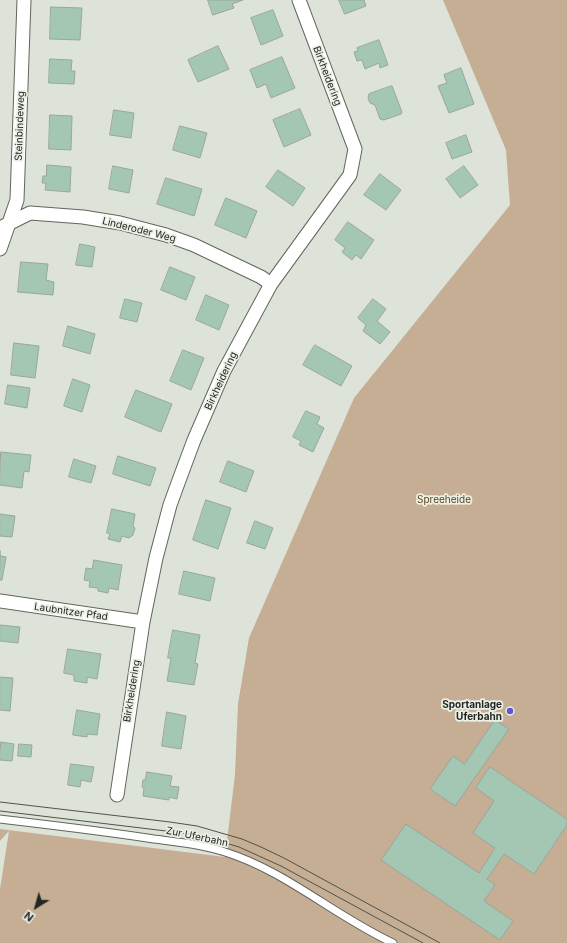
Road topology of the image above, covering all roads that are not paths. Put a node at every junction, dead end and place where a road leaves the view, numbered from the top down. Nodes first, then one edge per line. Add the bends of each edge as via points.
1 (24, 0) edge
2 (299, 0) edge
3 (4, 226) edge
4 (0, 248) edge
5 (271, 284) junction
6 (0, 602) edge
7 (143, 622) junction
8 (117, 795) dead end
9 (0, 819) edge
10 (393, 943) edge

1 - 3 street, Steinbindeweg via 18,200
2 - 5 street, Birkheidering via 355,149 350,175
3 - 4 street, Steinbindeweg
3 - 5 street, Linderoder Weg via 30,213 83,216 120,223 166,235 194,246
5 - 7 street, Birkheidering via 224,371 170,504
6 - 7 street, Laubnitzer Pfad
7 - 8 street, Birkheidering
9 - 10 lane, Zur Uferbahn via 198,845 225,852 262,867 373,934

